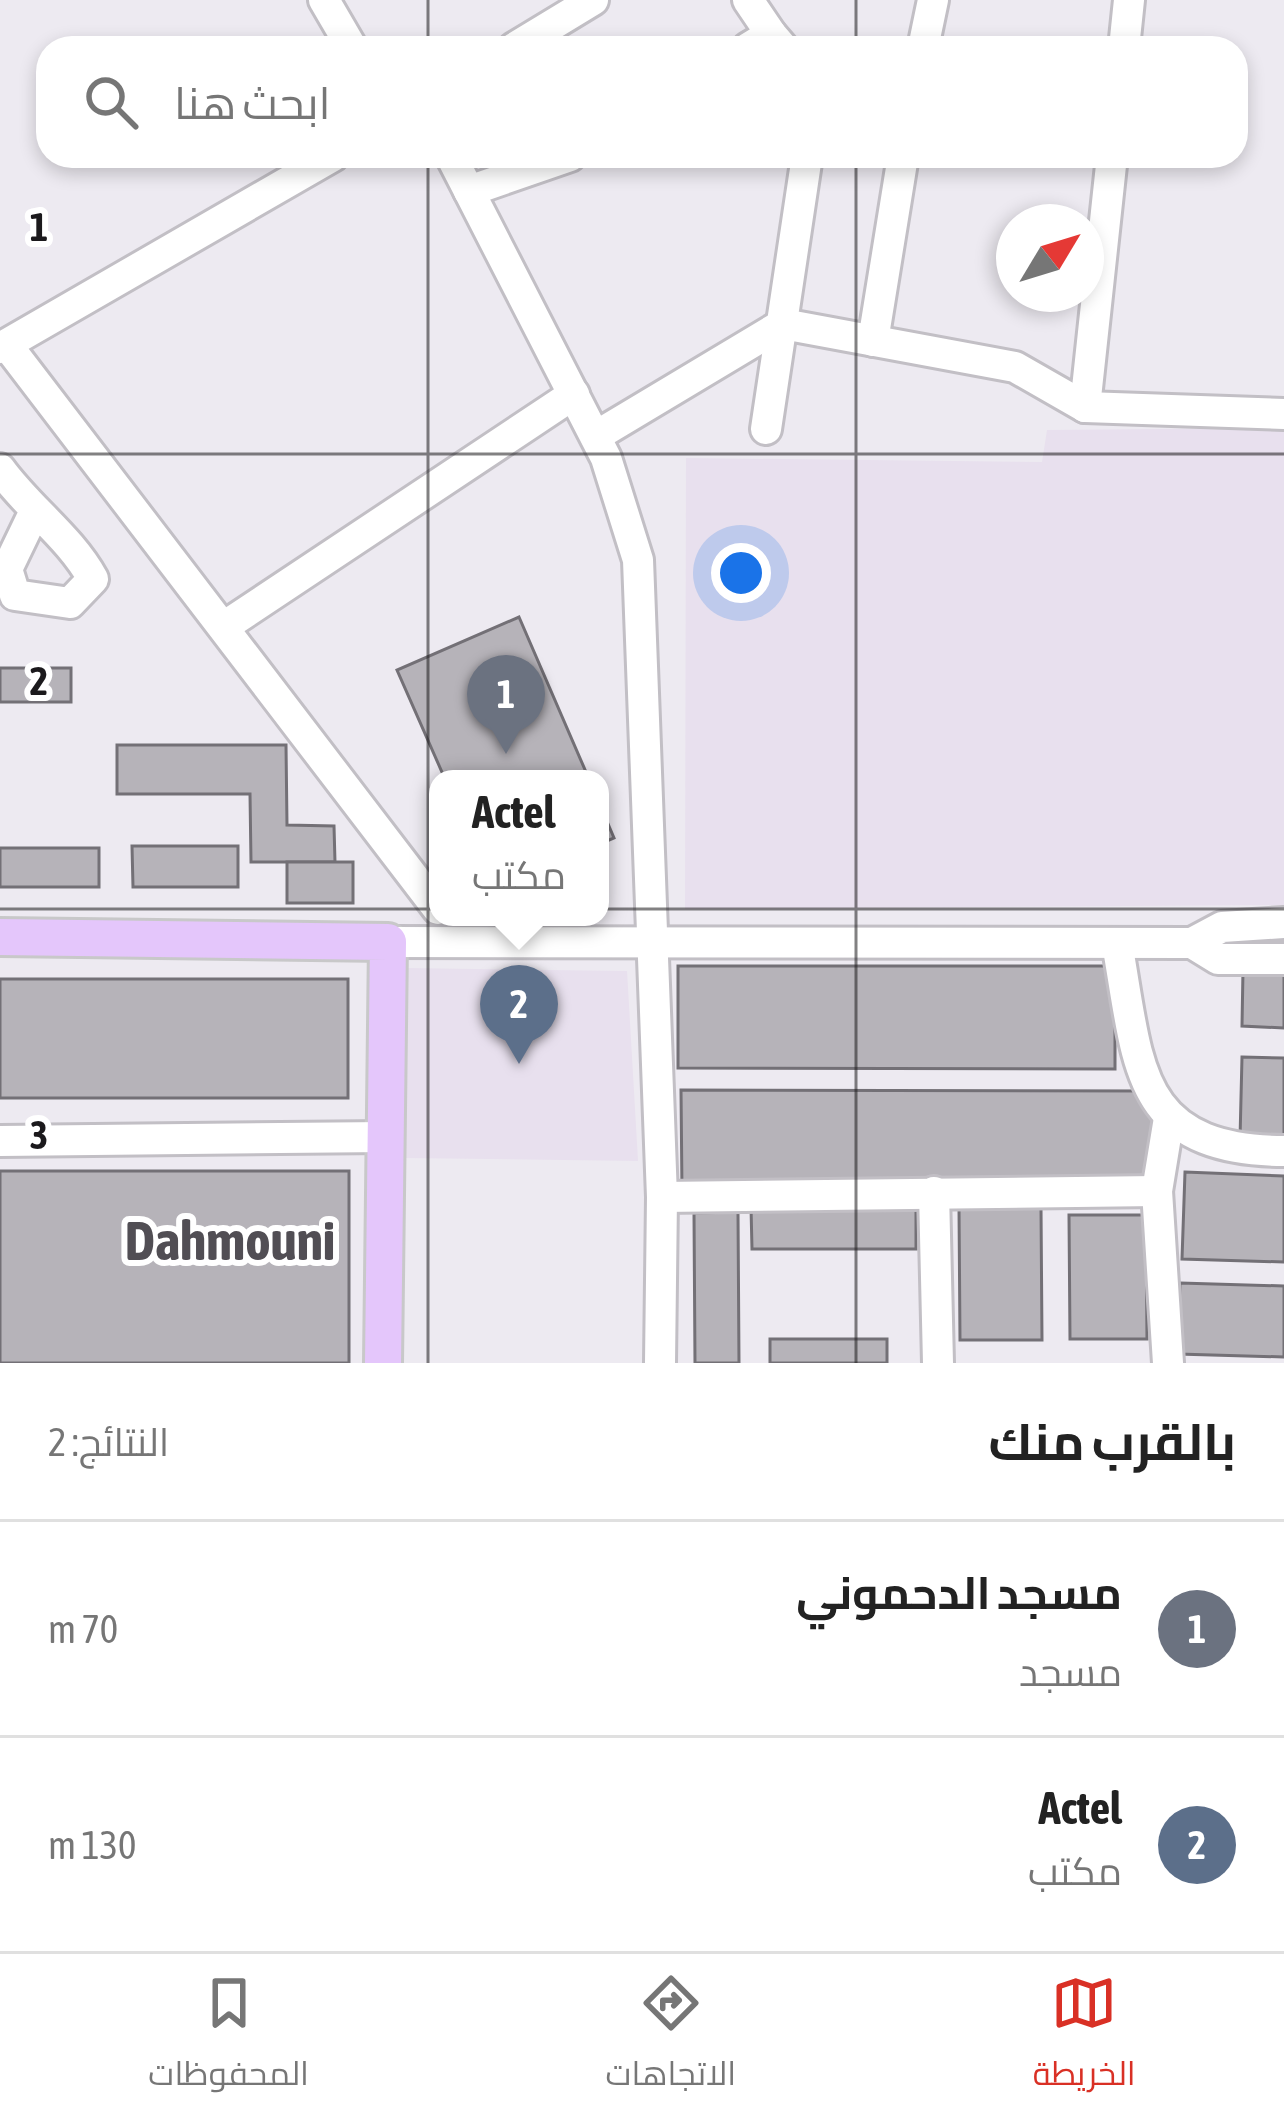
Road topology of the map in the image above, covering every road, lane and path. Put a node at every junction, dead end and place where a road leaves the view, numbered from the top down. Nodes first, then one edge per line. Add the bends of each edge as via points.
1 (324, 0) edge
2 (593, 0) edge
3 (748, 0) edge
4 (933, 0) edge
5 (1130, 0) edge
6 (553, 13) edge
7 (345, 36) edge
8 (527, 36) edge
9 (764, 36) edge
10 (926, 36) edge
11 (1126, 36) edge
12 (312, 168) edge
13 (457, 168) edge
14 (535, 168) edge
15 (805, 168) edge
16 (901, 168) edge
17 (1111, 168) edge
18 (469, 191) junction
19 (782, 324) junction
20 (873, 341) junction
21 (4, 347) edge
22 (574, 394) junction
23 (1085, 407) junction
24 (1284, 414) edge
25 (766, 429) dead end
26 (596, 436) junction
27 (0, 469) edge
28 (34, 513) dead end
29 (225, 626) junction
30 (429, 897) edge
31 (1284, 923) edge
32 (453, 929) edge
33 (0, 937) edge
34 (652, 940) junction
35 (388, 941) junction
36 (1118, 943) junction
37 (1192, 944) junction
38 (1284, 958) edge
39 (1168, 1118) junction
40 (386, 1137) junction
41 (0, 1141) edge
42 (1284, 1150) edge
43 (1157, 1191) junction
44 (934, 1192) junction
45 (662, 1197) junction
46 (383, 1363) edge
47 (660, 1363) edge
48 (938, 1363) edge
49 (1168, 1363) edge

1 - 7 street
2 - 6 street
3 - 9 street
4 - 10 street
5 - 11 street
6 - 8 street
12 - 21 street
13 - 18 street
14 - 18 street
15 - 19 street
16 - 20 street
17 - 23 street
18 - 22 street
19 - 20 street
19 - 25 street
19 - 26 street
20 - 23 street via 1015,368
21 - 29 street
22 - 26 street
22 - 29 street
23 - 24 street
26 - 34 street via 638,560
27 - 28 street
29 - 30 street
31 - 37 street via 1222,927
32 - 34 street
32 - 35 street
33 - 35 main road
34 - 36 street
34 - 45 street
35 - 40 main road
36 - 37 street
36 - 39 street via 1139,1068
37 - 38 street via 1218,959
39 - 42 street via 1197,1138
39 - 43 street
40 - 41 street
40 - 46 main road
43 - 44 street
43 - 49 street
44 - 45 street
44 - 48 street
45 - 47 street

